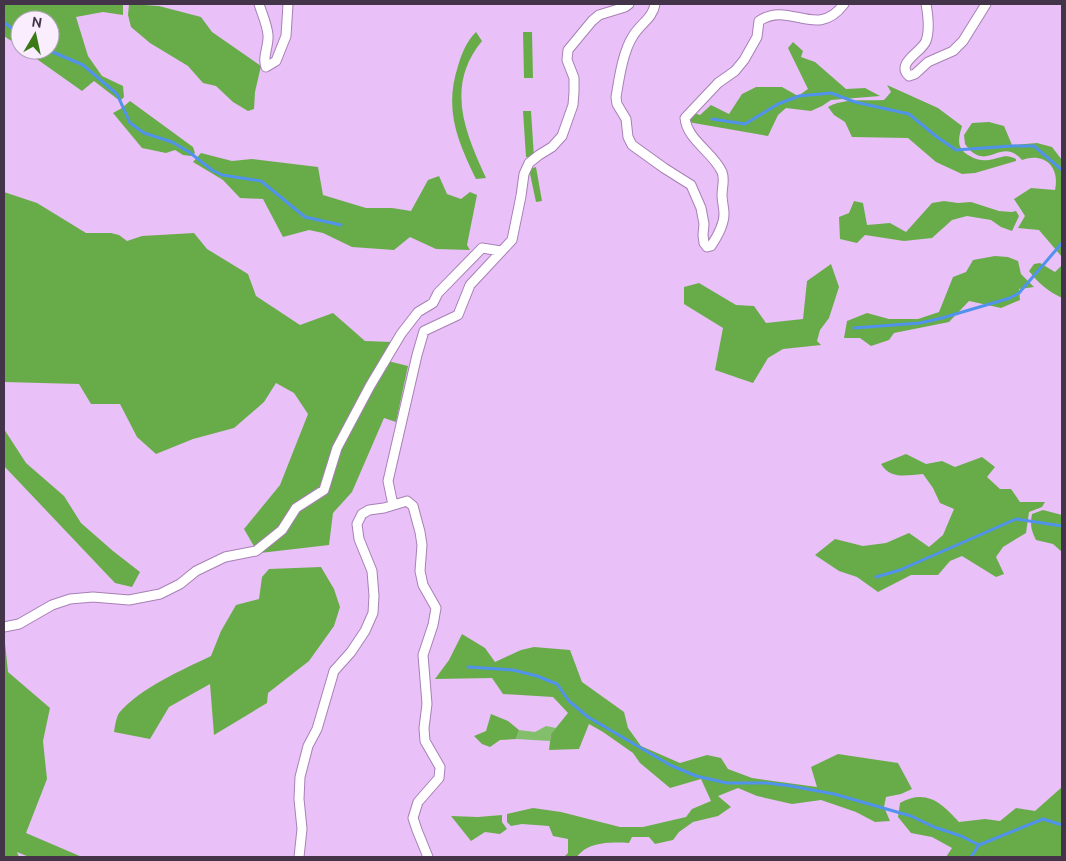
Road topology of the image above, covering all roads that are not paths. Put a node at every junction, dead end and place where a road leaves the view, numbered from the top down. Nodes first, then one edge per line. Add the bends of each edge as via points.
1 (259, 4) edge
2 (288, 4) edge
3 (629, 4) edge
4 (655, 4) edge
5 (844, 4) edge
6 (926, 4) edge
7 (986, 4) edge
8 (501, 251) junction
9 (393, 505) junction
10 (4, 627) edge
11 (299, 857) edge
12 (428, 857) edge

1 - 2 street via 268,33 266,67 280,55 286,36
3 - 8 street via 599,15 568,50 567,60 574,78 573,106 562,136 529,163 524,174 512,240
4 - 5 street via 651,16 633,36 626,50 617,104 626,119 632,144 691,184 700,208 707,247 711,246 722,226 724,179 722,171 686,125 686,118 718,83 735,72 757,37 759,22 764,18 792,15 809,20 826,19
6 - 7 street via 927,37 904,67 908,76 952,51 963,41
8 - 9 street via 470,285 458,314 424,331 388,481
8 - 10 street via 482,248 438,293 433,303 418,312 370,386 338,448 324,490 296,508 282,530 256,551 225,557 160,594 128,600 70,599 52,605 19,624
9 - 11 street via 369,510 356,524 372,571 373,613 351,652 334,671 317,729 308,746 300,785 302,830
9 - 12 street via 407,501 413,506 422,545 420,571 436,608 422,655 427,704 425,741 440,768 439,778 418,802 413,818

